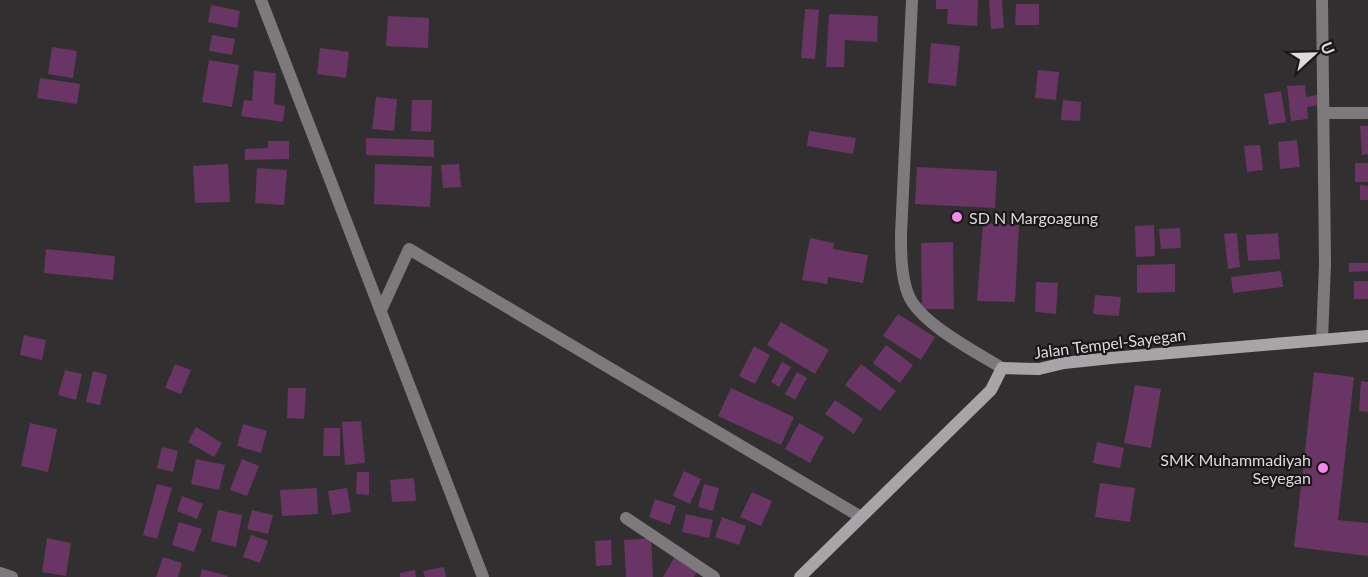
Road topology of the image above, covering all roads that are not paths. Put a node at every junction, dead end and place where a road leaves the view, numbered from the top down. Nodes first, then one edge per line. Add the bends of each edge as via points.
1 (261, 0) edge
2 (912, 0) edge
3 (1322, 0) edge
4 (1324, 113) junction
5 (1368, 113) edge
6 (382, 308) junction
7 (1368, 336) edge
8 (1322, 340) junction
9 (1002, 368) junction
10 (861, 518) junction
11 (626, 519) dead end
12 (0, 573) edge
13 (12, 577) edge
14 (483, 577) edge
15 (714, 577) edge
16 (800, 577) edge

1 - 6 street
2 - 9 street via 901,234 901,262 908,296 943,330
3 - 4 street
4 - 5 street
4 - 8 street
6 - 10 street via 409,249
6 - 14 street
7 - 8 main road, Jalan Tempel-Sayegan
8 - 9 main road, Jalan Tempel-Sayegan via 1111,358 1039,369
9 - 10 main road via 991,390
10 - 16 main road
11 - 15 street
12 - 13 street

